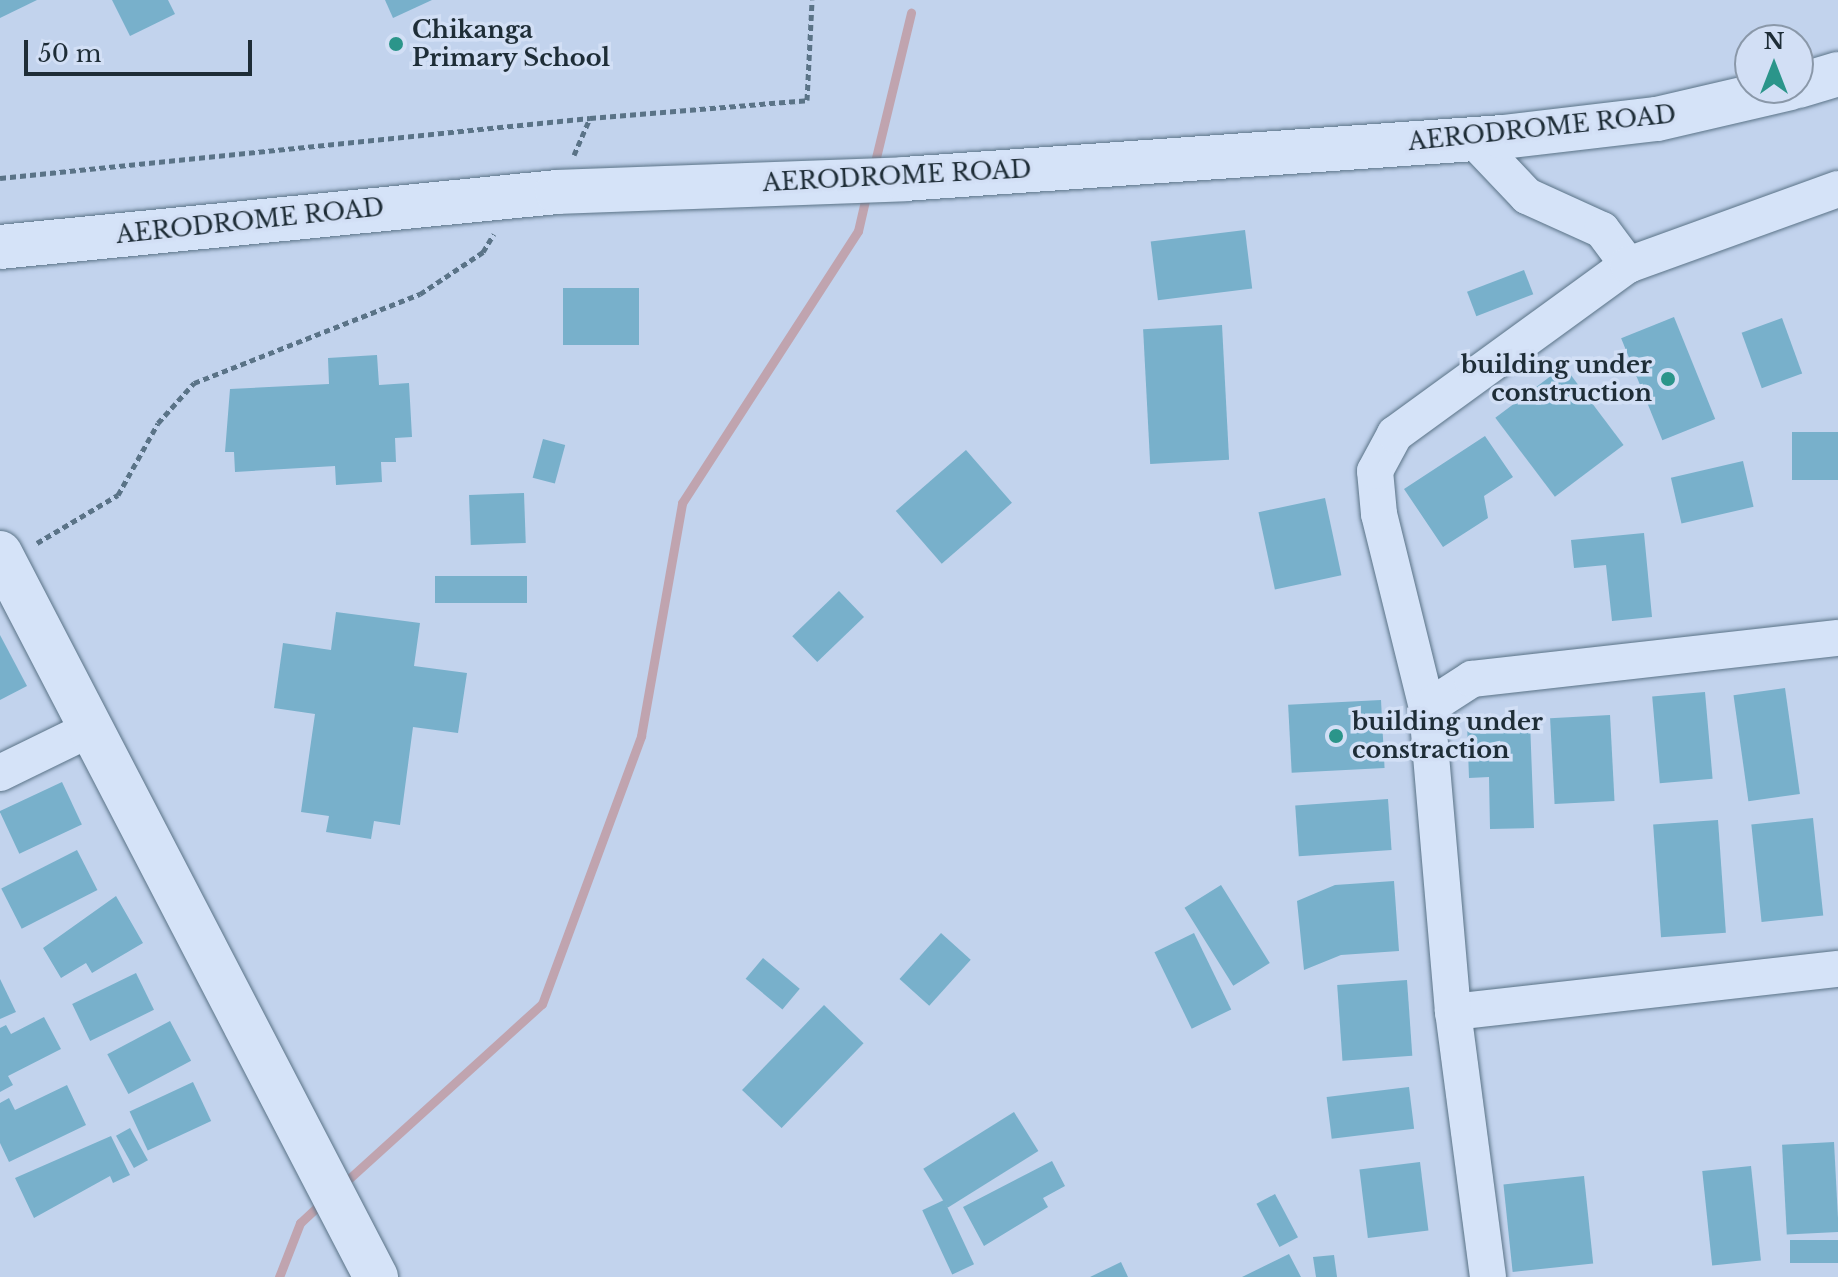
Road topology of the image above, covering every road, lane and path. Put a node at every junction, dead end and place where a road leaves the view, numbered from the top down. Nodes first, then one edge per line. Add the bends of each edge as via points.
1 (812, 0) edge
2 (1838, 74) edge
3 (1814, 81) edge
4 (1734, 101) edge
5 (590, 118) junction
6 (1473, 139) junction
7 (0, 178) edge
8 (1838, 189) edge
9 (538, 194) junction
10 (0, 247) edge
11 (1628, 265) junction
12 (2, 558) edge
13 (1838, 638) edge
14 (1427, 708) junction
15 (88, 730) junction
16 (0, 773) edge
17 (1838, 969) edge
18 (1453, 1012) junction
19 (376, 1277) edge
20 (1488, 1277) edge

1 - 5 path via 807,100
2 - 3 street
4 - 6 street, AERODROME ROAD via 1657,119
5 - 7 path
5 - 9 path
6 - 9 street, AERODROME ROAD via 904,179
6 - 11 street via 1527,196 1602,230
8 - 11 street
9 - 10 street, AERODROME ROAD
9 - 12 path via 483,252 420,294 194,383 158,423 118,495
11 - 14 street via 1395,434 1375,471
12 - 15 street
13 - 14 street via 1472,679
14 - 18 street
15 - 16 street
15 - 19 street
17 - 18 street
18 - 20 street

